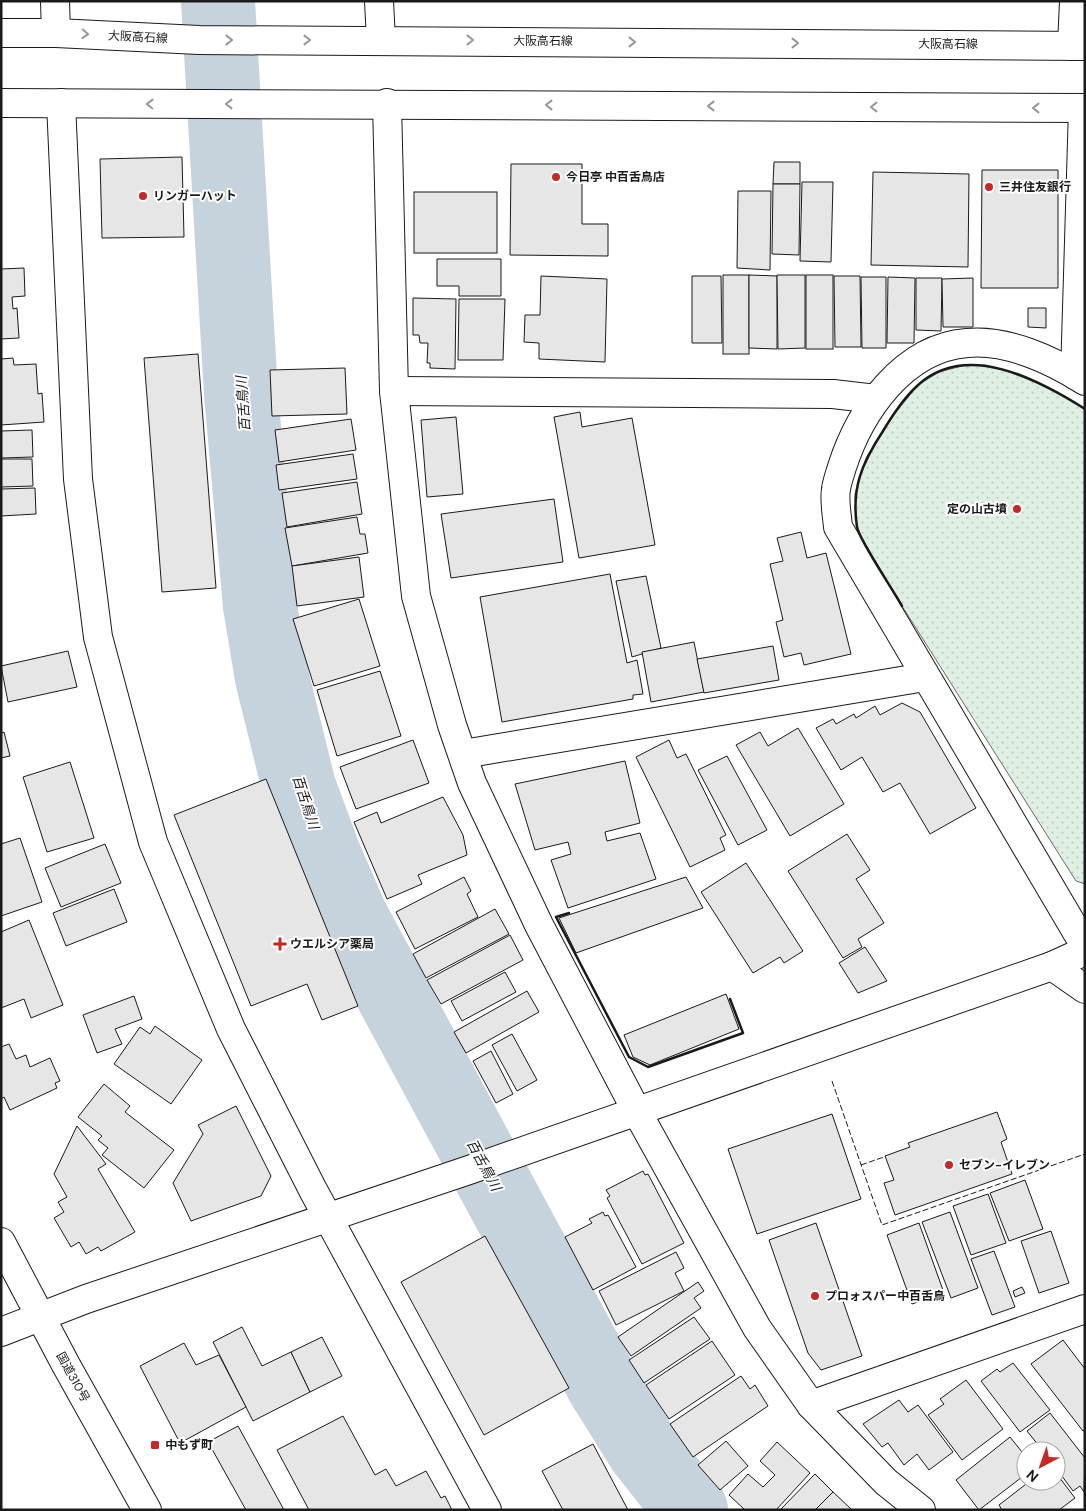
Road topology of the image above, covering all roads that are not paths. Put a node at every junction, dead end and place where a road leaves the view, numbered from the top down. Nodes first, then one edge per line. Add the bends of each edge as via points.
1 (55, 1) edge
2 (379, 1) edge
3 (1074, 1) edge
4 (1, 33) edge
5 (56, 33) junction
6 (381, 40) junction
7 (1079, 46) edge
8 (1, 103) edge
9 (62, 103) junction
10 (387, 104) junction
11 (1084, 108) edge
12 (1080, 378) edge
13 (394, 391) junction
14 (876, 399) junction
15 (925, 676) junction
16 (463, 754) junction
17 (1085, 946) edge
18 (1085, 951) edge
19 (1052, 966) junction
20 (1085, 989) edge
21 (636, 1110) junction
22 (328, 1218) junction
23 (1, 1242) edge
24 (1085, 1309) edge
25 (41, 1318) junction
26 (1, 1332) edge
27 (812, 1405) junction
28 (147, 1510) edge
29 (487, 1510) edge
30 (921, 1510) edge

1 - 5 main road
2 - 6 main road
3 - 7 main road
4 - 5 main road, 大阪高石線
5 -> 6 main road, 大阪高石線 via 199,40
6 -> 7 main road, 大阪高石線
8 - 9 main road
10 -> 9 main road
9 - 22 main road via 78,479 98,637 153,842 231,1029
11 -> 10 main road
10 - 13 main road
11 - 12 main road
12 - 14 main road via 1014,347 967,343 933,351 903,369
13 - 14 main road via 833,394
13 - 16 main road via 416,596
14 - 15 main road via 850,444 836,489 838,527
15 - 16 main road
15 - 17 main road
16 - 21 main road via 472,783 539,926
18 - 19 main road
19 - 20 main road
19 - 21 main road
21 - 22 main road
21 - 27 main road via 757,1328
22 - 25 main road via 86,1299
22 - 29 main road
23 - 25 main road, 国道310号
24 - 27 main road
25 - 26 main road
25 - 28 main road, 国道310号
27 - 30 main road via 886,1482

